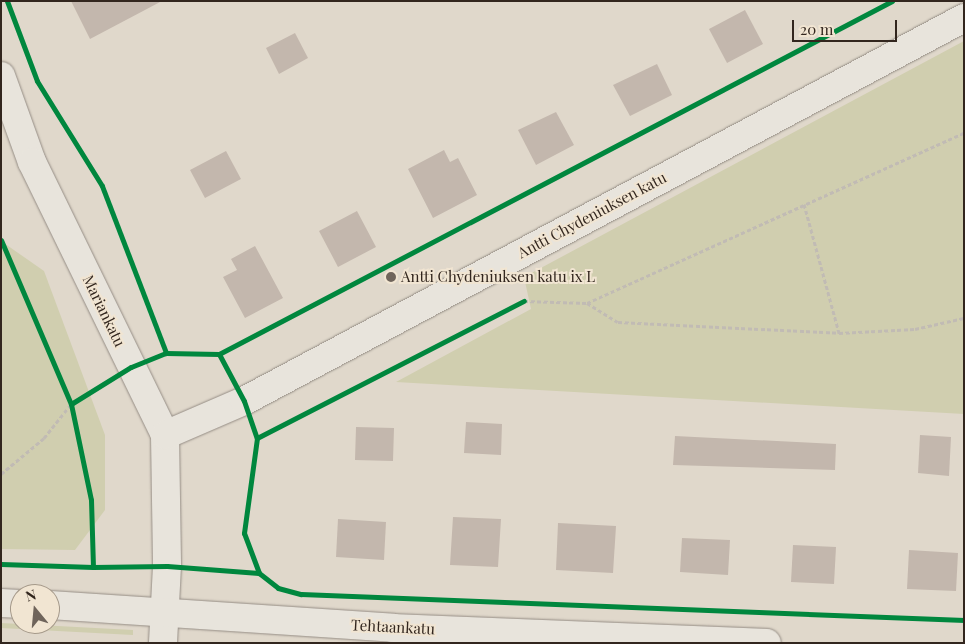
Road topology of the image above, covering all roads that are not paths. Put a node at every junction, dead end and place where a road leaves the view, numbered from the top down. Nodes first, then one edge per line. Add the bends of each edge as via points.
1 (964, 18) edge
2 (1, 76) edge
3 (165, 435) junction
4 (60, 606) edge
5 (165, 611) junction
6 (163, 643) edge
7 (767, 643) edge

1 - 3 main road, Antti Chydeniuksen katu via 253,396
2 - 3 main road, Mariankatu via 32,162
3 - 5 main road, Mariankatu
4 - 5 main road, Tehtaankatu
5 - 6 main road, Mariankatu
5 - 7 main road, Tehtaankatu via 393,628

